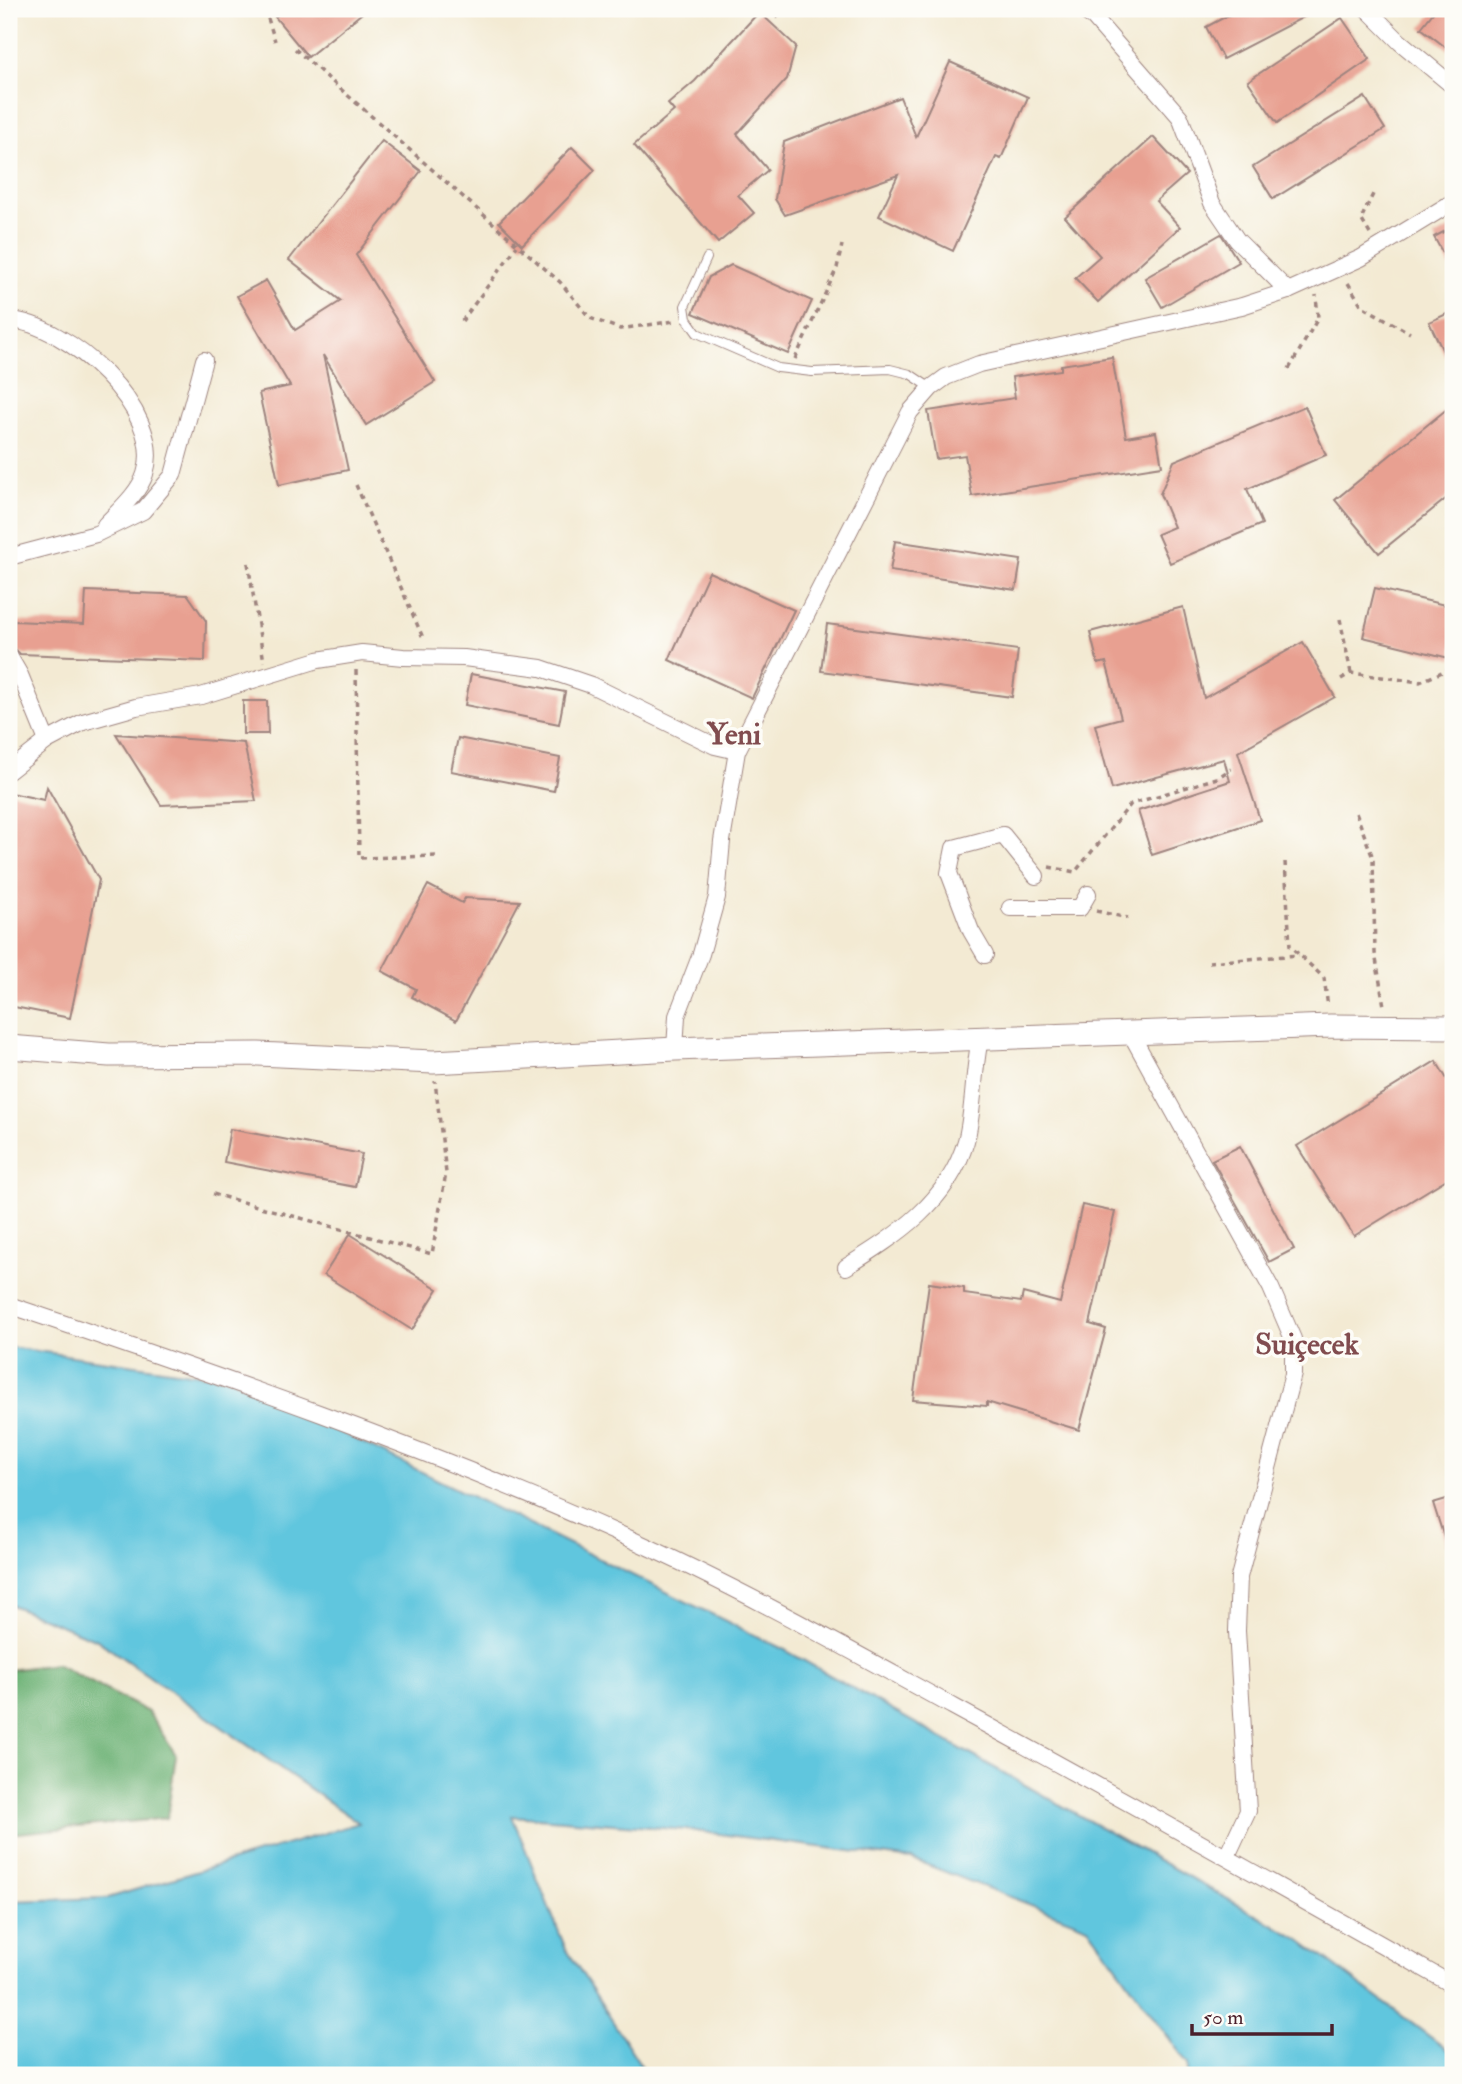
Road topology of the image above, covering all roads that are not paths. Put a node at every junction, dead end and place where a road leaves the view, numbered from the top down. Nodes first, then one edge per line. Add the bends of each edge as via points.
1 (1082, 9) edge
2 (1367, 9) edge
3 (1453, 86) edge
4 (1453, 202) edge
5 (707, 258) dead end
6 (1288, 291) junction
7 (9, 320) edge
8 (204, 360) dead end
9 (931, 387) junction
10 (96, 534) junction
11 (9, 556) edge
12 (9, 656) edge
13 (47, 741) junction
14 (737, 751) junction
15 (9, 771) edge
16 (1038, 871) road end
17 (1084, 901) road end
18 (1010, 908) dead end
19 (985, 955) dead end
20 (1453, 1027) edge
21 (1131, 1034) junction
22 (980, 1039) junction
23 (9, 1047) edge
24 (675, 1049) junction
25 (846, 1267) dead end
26 (9, 1305) edge
27 (1227, 1856) junction
28 (1453, 1985) edge

1 - 6 street via 1180,117 1212,203 1237,240
2 - 3 street
4 - 6 street via 1379,248
5 - 9 lane via 687,300 687,319 697,333 789,370 891,369
6 - 9 street via 1242,306 979,364
7 - 10 street via 29,321 88,357 128,398 146,439 145,474 126,503
8 - 10 street via 173,475 143,511
9 - 14 street via 891,446
10 - 11 street
12 - 13 street
13 - 14 street via 83,722 123,710 201,696 318,660 356,654 464,658 541,668 591,685 715,746
13 - 15 street
14 - 24 street via 717,897 677,1016
16 - 19 street via 1003,835 954,848 949,873
17 - 18 street
20 - 21 street via 1331,1026
21 - 22 street
21 - 27 street via 1271,1288 1293,1339 1293,1374 1239,1577 1237,1632 1248,1811
22 - 24 street
22 - 25 street via 966,1140 948,1180 923,1214
23 - 24 street via 109,1055 258,1054 433,1062
26 - 27 street via 249,1387 458,1466 628,1538 824,1636
27 - 28 street

